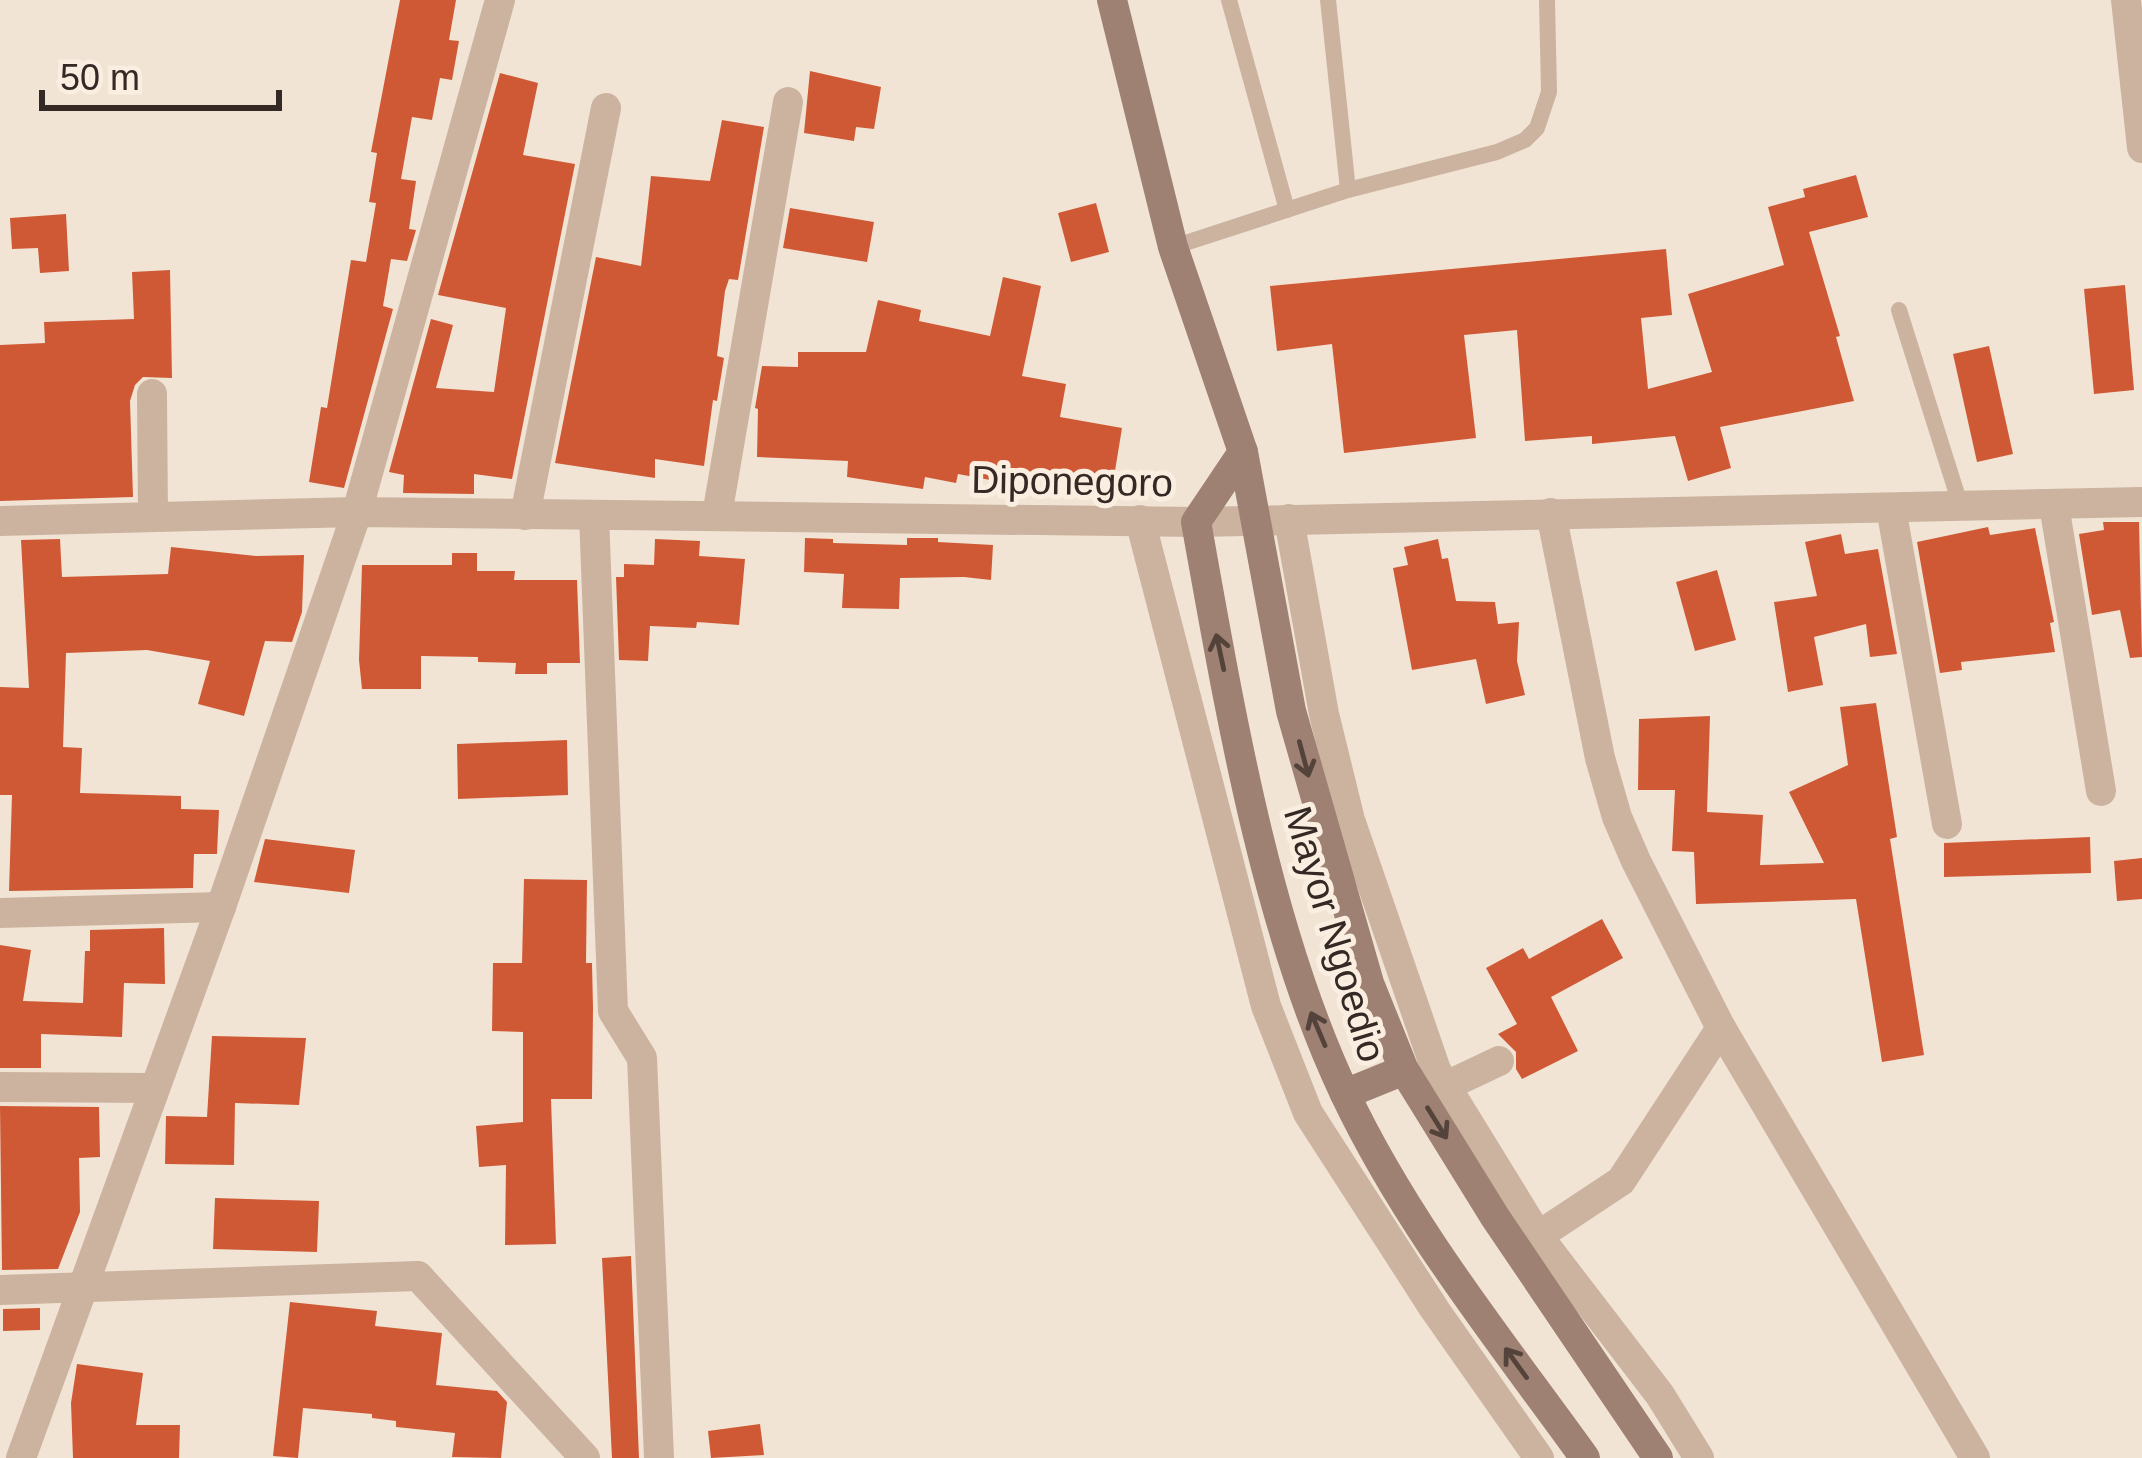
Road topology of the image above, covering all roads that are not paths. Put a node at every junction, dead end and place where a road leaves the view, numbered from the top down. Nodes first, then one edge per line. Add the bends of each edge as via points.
1 (500, 0) edge
2 (1112, 0) edge
3 (1228, 0) edge
4 (1328, 0) edge
5 (1547, 0) edge
6 (2126, 0) edge
7 (788, 102) dead end
8 (606, 108) dead end
9 (2142, 148) edge
10 (1348, 190) junction
11 (1287, 210) junction
12 (1173, 247) junction
13 (1899, 310) dead end
14 (152, 394) dead end
15 (1243, 452) junction
16 (2142, 502) edge
17 (2054, 506) junction
18 (1960, 507) junction
19 (1891, 508) junction
20 (357, 512) junction
21 (1551, 513) junction
22 (525, 515) junction
23 (594, 515) junction
24 (717, 515) junction
25 (153, 517) junction
26 (1289, 519) junction
27 (1140, 520) junction
28 (1257, 520) junction
29 (0, 521) edge
30 (1196, 522) junction
31 (2101, 790) dead end
32 (1947, 824) dead end
33 (221, 908) junction
34 (0, 913) edge
35 (1721, 1028) junction
36 (1404, 1070) junction
37 (0, 1087) edge
38 (154, 1088) junction
39 (1345, 1094) junction
40 (1544, 1232) junction
41 (80, 1288) junction
42 (0, 1290) edge
43 (21, 1458) edge
44 (586, 1458) edge
45 (659, 1458) edge
46 (1539, 1458) edge
47 (1585, 1458) edge
48 (1658, 1458) edge
49 (1699, 1458) edge
50 (1976, 1458) edge

1 - 20 street
2 - 12 street, Mayor Ngoedio
3 - 11 lane
4 - 10 lane
5 - 10 lane via 1549,92 1538,128 1497,152
6 - 9 street
7 - 24 street
8 - 22 street
10 - 11 lane
11 - 12 lane
12 - 15 street, Mayor Ngoedio
13 - 18 lane
14 - 25 street
15 - 28 street, Mayor Ngoedio
15 - 30 street
16 - 17 street, Diponegoro
17 - 18 street, Diponegoro
17 - 31 street
18 - 19 street, Diponegoro
19 - 21 street, Diponegoro
19 - 32 street
20 - 22 street, Diponegoro
20 - 25 street, Diponegoro
20 - 33 street
21 - 26 street, Diponegoro
21 - 35 street via 1617,817
22 - 23 street, Diponegoro
23 - 24 street, Diponegoro
23 - 45 street via 613,1011 642,1058
24 - 27 street, Diponegoro
25 - 29 street, Diponegoro
26 - 28 street, Diponegoro
26 - 40 street via 1324,714 1377,908 1473,1074
27 - 30 street, Diponegoro
27 - 46 street via 1267,1006 1308,1113
28 - 30 street, Diponegoro
28 -> 36 street, Mayor Ngoedio via 1309,777 1369,982
39 -> 30 street, Mayor Ngoedio via 1287,939
33 - 34 street
33 - 38 street
35 - 40 street via 1641,1155 1600,1198
35 - 50 street
36 - 39 street
36 -> 48 street, Mayor Ngoedio
37 - 38 street
38 - 41 street
47 -> 39 street, Mayor Ngoedio via 1426,1238
40 - 49 street
41 - 42 street
41 - 43 street
41 - 44 street via 418,1276

